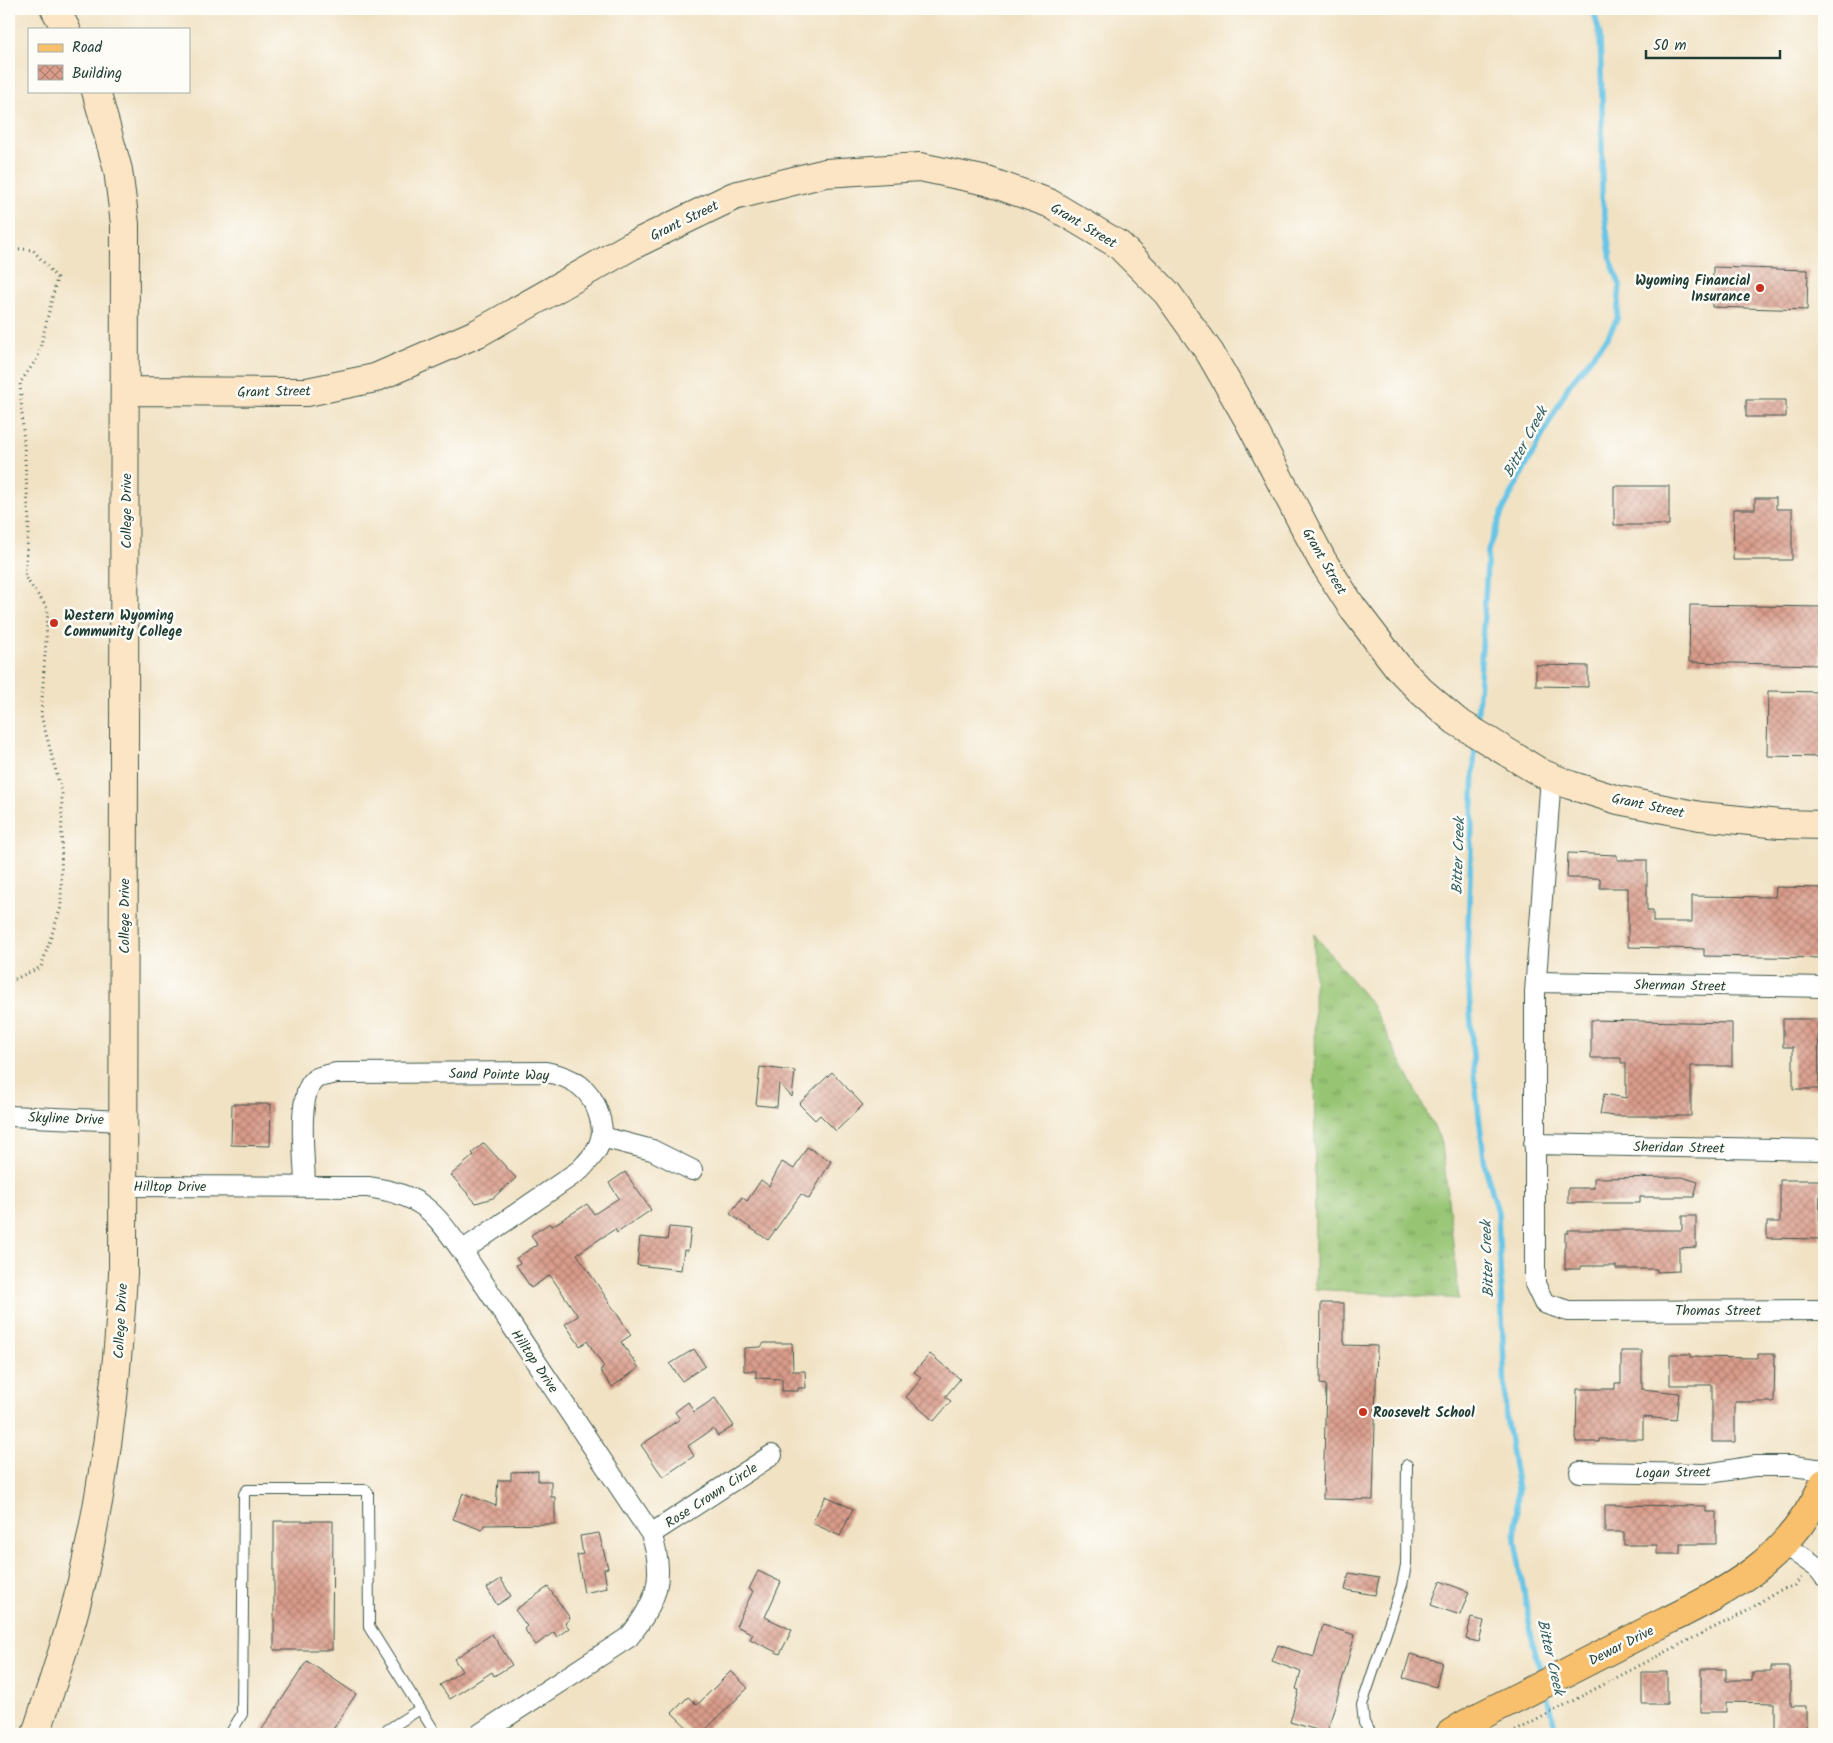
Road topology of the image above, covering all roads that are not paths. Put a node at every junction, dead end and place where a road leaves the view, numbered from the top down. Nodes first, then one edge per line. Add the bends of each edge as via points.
1 (55, 9) edge
2 (65, 28) edge
3 (96, 92) edge
4 (126, 391) junction
5 (1546, 775) junction
6 (1824, 825) edge
7 (1536, 982) junction
8 (1824, 987) edge
9 (9, 1116) edge
10 (124, 1121) junction
11 (602, 1138) junction
12 (1534, 1144) junction
13 (1824, 1150) edge
14 (692, 1170) dead end
15 (122, 1186) junction
16 (305, 1186) junction
17 (462, 1251) junction
18 (1824, 1310) edge
19 (772, 1455) dead end
20 (1407, 1465) dead end
21 (1824, 1470) edge
22 (1580, 1472) dead end
23 (1824, 1483) edge
24 (651, 1534) junction
25 (1784, 1544) junction
26 (1818, 1570) edge
27 (420, 1709) junction
28 (36, 1734) edge
29 (230, 1734) edge
30 (381, 1734) edge
31 (436, 1734) edge
32 (480, 1734) edge
33 (1372, 1734) edge
34 (1450, 1734) edge

1 - 2 main road
3 - 4 main road, College Drive via 118,170 125,224
4 - 5 main road, Grant Street via 307,392 375,378 478,333 631,246 734,196 825,173 920,167 987,181 1049,203 1119,245 1167,293 1210,353 1248,418 1322,560 1352,607 1398,667 1456,721
4 - 10 main road, College Drive
5 - 6 main road, Grant Street via 1618,800 1700,816
5 - 7 street, Thomas Street
7 - 8 street, Sherman Street
7 - 12 street, Thomas Street
9 - 10 street, Skyline Drive
10 - 15 main road, College Drive
11 - 14 street via 652,1150
11 - 16 street, Sand Pointe Way via 595,1102 582,1085 564,1076 546,1072 336,1073 316,1078 307,1090 304,1108
11 - 17 street via 594,1155 580,1170
12 - 13 street, Sheridan Street
12 - 18 street, Thomas Street via 1535,1284 1544,1304 1568,1311
15 - 16 street, Hilltop Drive
15 - 28 main road, College Drive via 123,1274 118,1363 106,1463 86,1565
16 - 17 street, Hilltop Drive via 393,1190 420,1202 437,1217
17 - 24 street, Hilltop Drive
19 - 24 street, Rose Crown Circle
20 - 33 lane via 1406,1565 1362,1705 1364,1723
21 - 22 street, Logan Street via 1754,1466 1704,1474
23 - 25 main road, Dewar Drive via 1803,1522
24 - 32 street, Hilltop Drive via 658,1556 658,1580 642,1621 629,1636
25 - 26 street
25 - 34 main road, Dewar Drive via 1757,1570 1721,1594
27 - 29 lane via 369,1627 366,1490 248,1490 244,1494 242,1714
27 - 30 lane
27 - 31 lane

